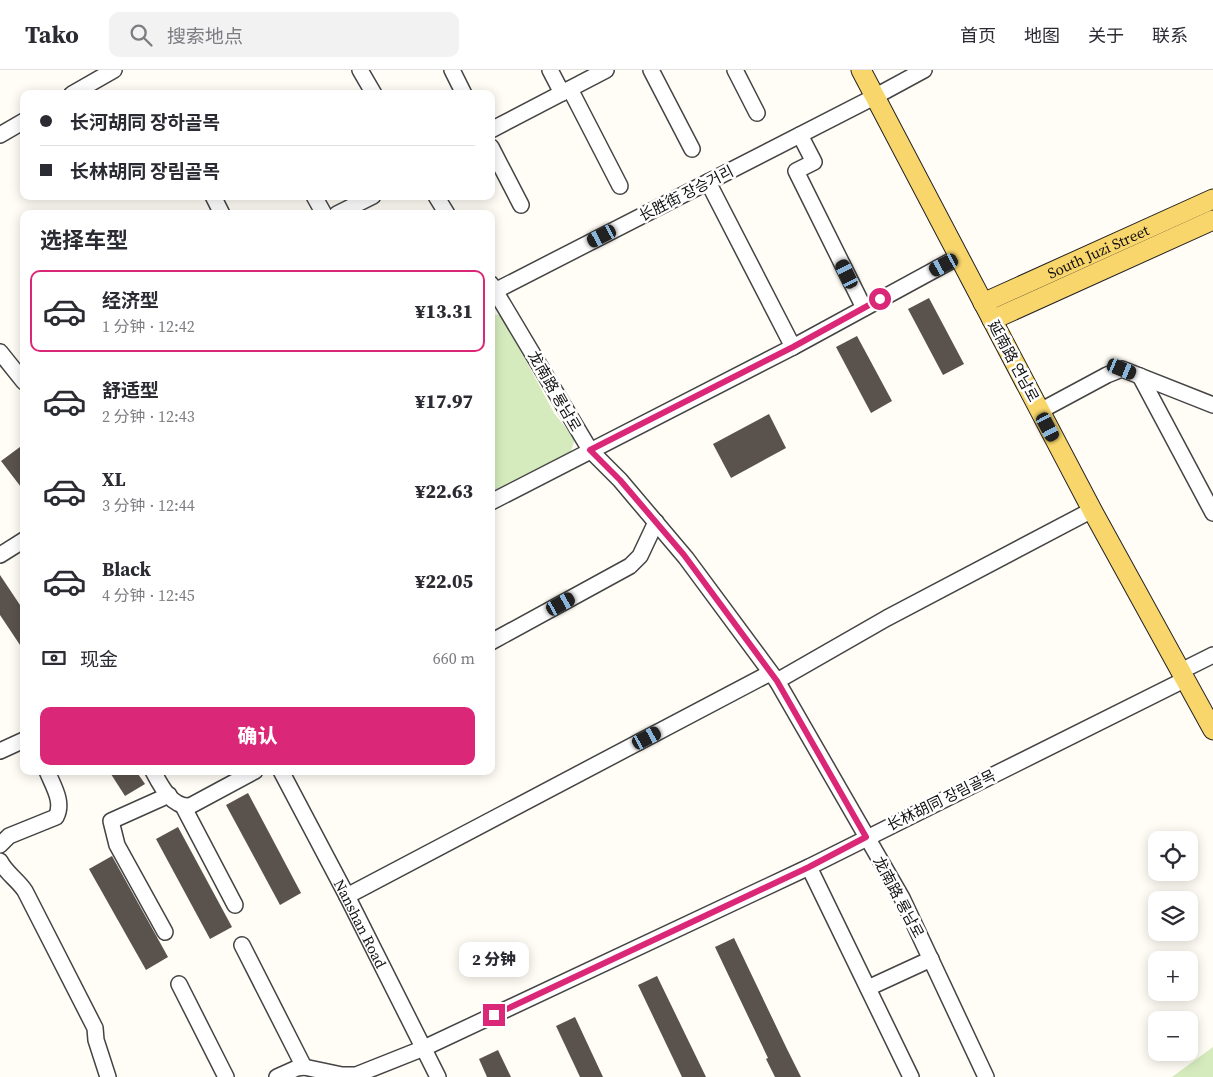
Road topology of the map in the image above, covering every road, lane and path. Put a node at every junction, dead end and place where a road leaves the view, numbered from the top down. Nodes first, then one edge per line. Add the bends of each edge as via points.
1 (114, 70) edge
2 (360, 70) edge
3 (452, 70) edge
4 (550, 70) edge
5 (606, 70) edge
6 (651, 70) edge
7 (735, 70) edge
8 (860, 70) edge
9 (924, 70) edge
10 (79, 90) edge
11 (372, 90) edge
12 (462, 90) edge
13 (566, 91) junction
14 (876, 96) junction
15 (757, 113) dead end
16 (20, 123) edge
17 (495, 128) edge
18 (0, 135) edge
19 (800, 135) junction
20 (692, 149) dead end
21 (495, 155) edge
22 (708, 182) junction
23 (620, 186) dead end
24 (1213, 199) edge
25 (365, 200) edge
26 (521, 205) dead end
27 (345, 210) edge
28 (1213, 220) edge
29 (960, 256) junction
30 (495, 288) edge
31 (495, 292) edge
32 (864, 308) junction
33 (987, 311) junction
34 (793, 347) junction
35 (0, 352) edge
36 (1140, 376) junction
37 (20, 377) edge
38 (1213, 405) edge
39 (1040, 411) junction
40 (590, 450) junction
41 (495, 500) edge
42 (1092, 510) junction
43 (1213, 513) edge
44 (656, 522) junction
45 (20, 542) edge
46 (0, 555) edge
47 (495, 640) edge
48 (1213, 655) edge
49 (1184, 675) junction
50 (774, 677) junction
51 (1213, 730) edge
52 (20, 742) edge
53 (0, 750) edge
54 (50, 775) edge
55 (156, 775) edge
56 (248, 775) edge
57 (283, 775) edge
58 (169, 796) junction
59 (183, 806) junction
60 (866, 837) junction
61 (0, 845) edge
62 (0, 861) edge
63 (809, 867) junction
64 (347, 896) junction
65 (235, 905) dead end
66 (165, 932) dead end
67 (242, 945) dead end
68 (931, 959) junction
69 (179, 984) dead end
70 (868, 988) junction
71 (424, 1048) junction
72 (304, 1067) junction
73 (108, 1077) edge
74 (226, 1077) edge
75 (278, 1077) edge
76 (438, 1077) edge
77 (911, 1077) edge
78 (986, 1077) edge

1 - 10 street
2 - 11 street
3 - 12 street
4 - 13 street
5 - 13 street
6 - 20 street
7 - 15 street
8 - 14 main road, 延南路 연남로
9 - 14 street, 长胜街 장승거리
13 - 17 street
13 - 23 street
14 - 19 street, 长胜街 장승거리
14 - 29 main road, 延南路 연남로
16 - 18 street
19 - 22 street, 长胜街 장승거리
19 - 32 street via 814,162 796,171
21 - 26 street
22 - 30 street, 长胜街 장승거리
22 - 34 street
24 - 33 main road, South Juzi Street
25 - 27 street
28 - 33 main road, South Juzi Street
29 - 32 street
29 - 33 main road, 延南路 연남로
31 - 40 street, 龙南路 룡남로
32 - 34 street
33 - 39 main road, 延南路 연남로
34 - 40 street
35 - 37 street
36 - 38 street
36 - 39 street via 1117,370
36 - 43 street
39 - 42 main road, 延南路 연남로
40 - 41 street
40 - 44 street, 龙南路 룡남로
42 - 49 main road, 延南路 연남로
42 - 50 street
44 - 47 street via 640,556 630,566
44 - 50 street, 龙南路 룡남로
45 - 46 street
48 - 49 street, 长林胡同 장림골목
49 - 51 main road, 延南路 연남로
49 - 60 street, 长林胡同 장림골목
50 - 60 street, 龙南路 룡남로
50 - 64 street
52 - 53 street
54 - 61 street via 59,800 60,810 56,817 9,836
55 - 58 street
56 - 59 street via 190,806
57 - 64 street, Nanshan Road
58 - 59 street
58 - 66 street via 111,822 117,845
59 - 65 street
60 - 63 street, 长林胡同 장림골목
60 - 68 street, 龙南路 룡남로 via 902,898
62 - 73 street via 25,891 95,1028
63 - 70 street
63 - 71 street, 长林胡同 장림골목
64 - 71 street, Nanshan Road
67 - 72 street
68 - 70 street
68 - 78 street, 龙南路 룡남로
69 - 74 street
70 - 77 street
71 - 72 street, 长林胡同 장림골목 via 356,1075
71 - 76 street, Nanshan Road
72 - 75 street

